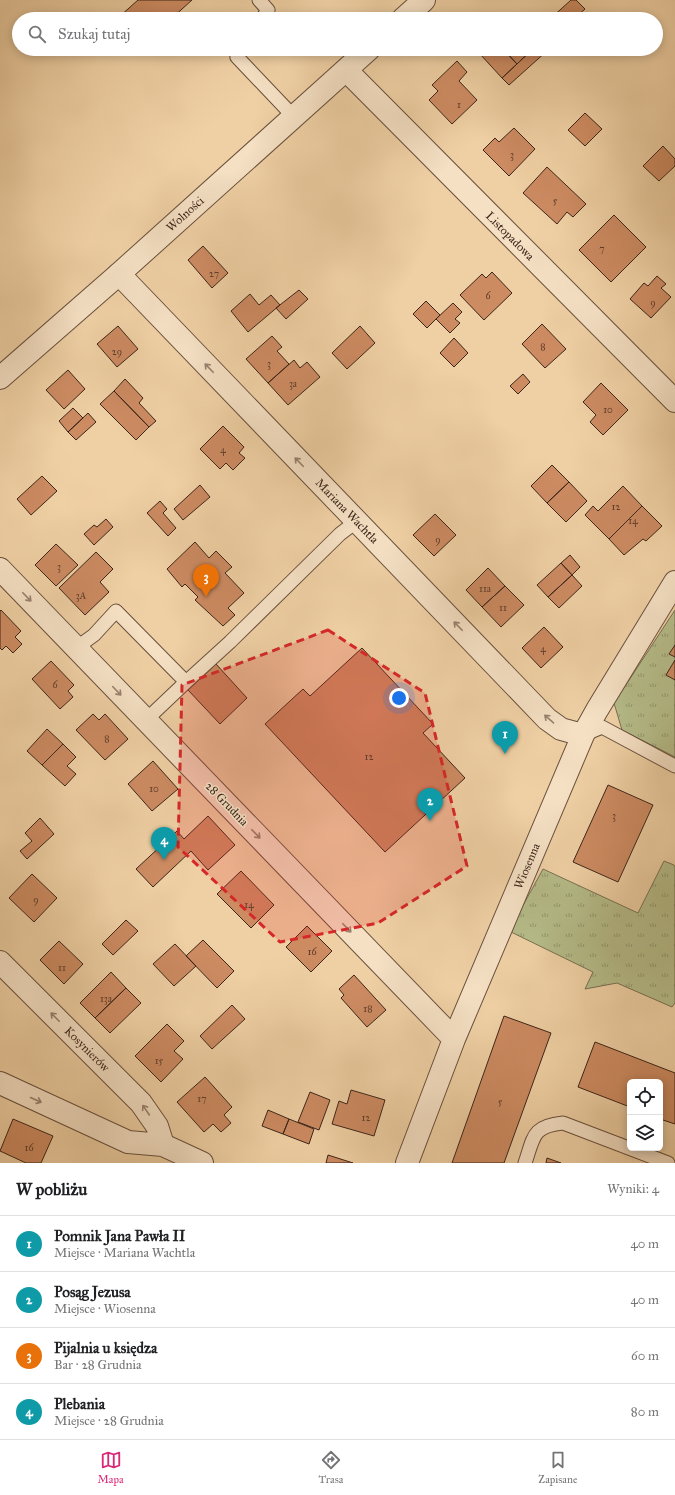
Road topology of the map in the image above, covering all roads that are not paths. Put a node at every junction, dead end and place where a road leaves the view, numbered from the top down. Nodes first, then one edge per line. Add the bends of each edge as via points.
1 (259, 0) edge
2 (424, 0) edge
3 (267, 12) edge
4 (410, 12) edge
5 (238, 56) edge
6 (361, 56) edge
7 (346, 70) junction
8 (294, 117) junction
9 (119, 274) junction
10 (0, 378) edge
11 (675, 401) edge
12 (357, 521) junction
13 (0, 569) edge
14 (675, 582) edge
15 (76, 648) junction
16 (186, 682) junction
17 (146, 720) junction
18 (583, 735) junction
19 (675, 766) edge
20 (0, 962) edge
21 (454, 1038) junction
22 (0, 1084) edge
23 (163, 1145) junction
24 (202, 1163) edge
25 (408, 1163) edge
26 (526, 1163) edge
27 (668, 1163) edge

1 - 3 lane via 268,10
2 - 4 street
5 - 8 lane
6 - 7 street, Wolności
7 - 8 street, Wolności
7 - 11 street, Listopadowa
8 - 9 street, Wolności
9 - 10 street, Wolności
12 -> 9 street, Mariana Wachtla
12 - 16 lane via 340,534
18 -> 12 street, Mariana Wachtla via 561,729 547,719
13 -> 15 street, 28 Grudnia
14 - 18 street, Wiosenna
15 - 16 lane via 94,635 116,611
15 -> 17 street, 28 Grudnia
16 - 17 lane
17 -> 21 street, 28 Grudnia
18 - 19 lane via 602,727
18 - 21 street, Wiosenna
23 -> 20 street, Kosynierów via 156,1126 141,1103
21 - 25 street, Wiosenna
22 -> 23 street via 128,1142
23 - 24 street
26 - 27 lane via 536,1132 548,1124 563,1123

